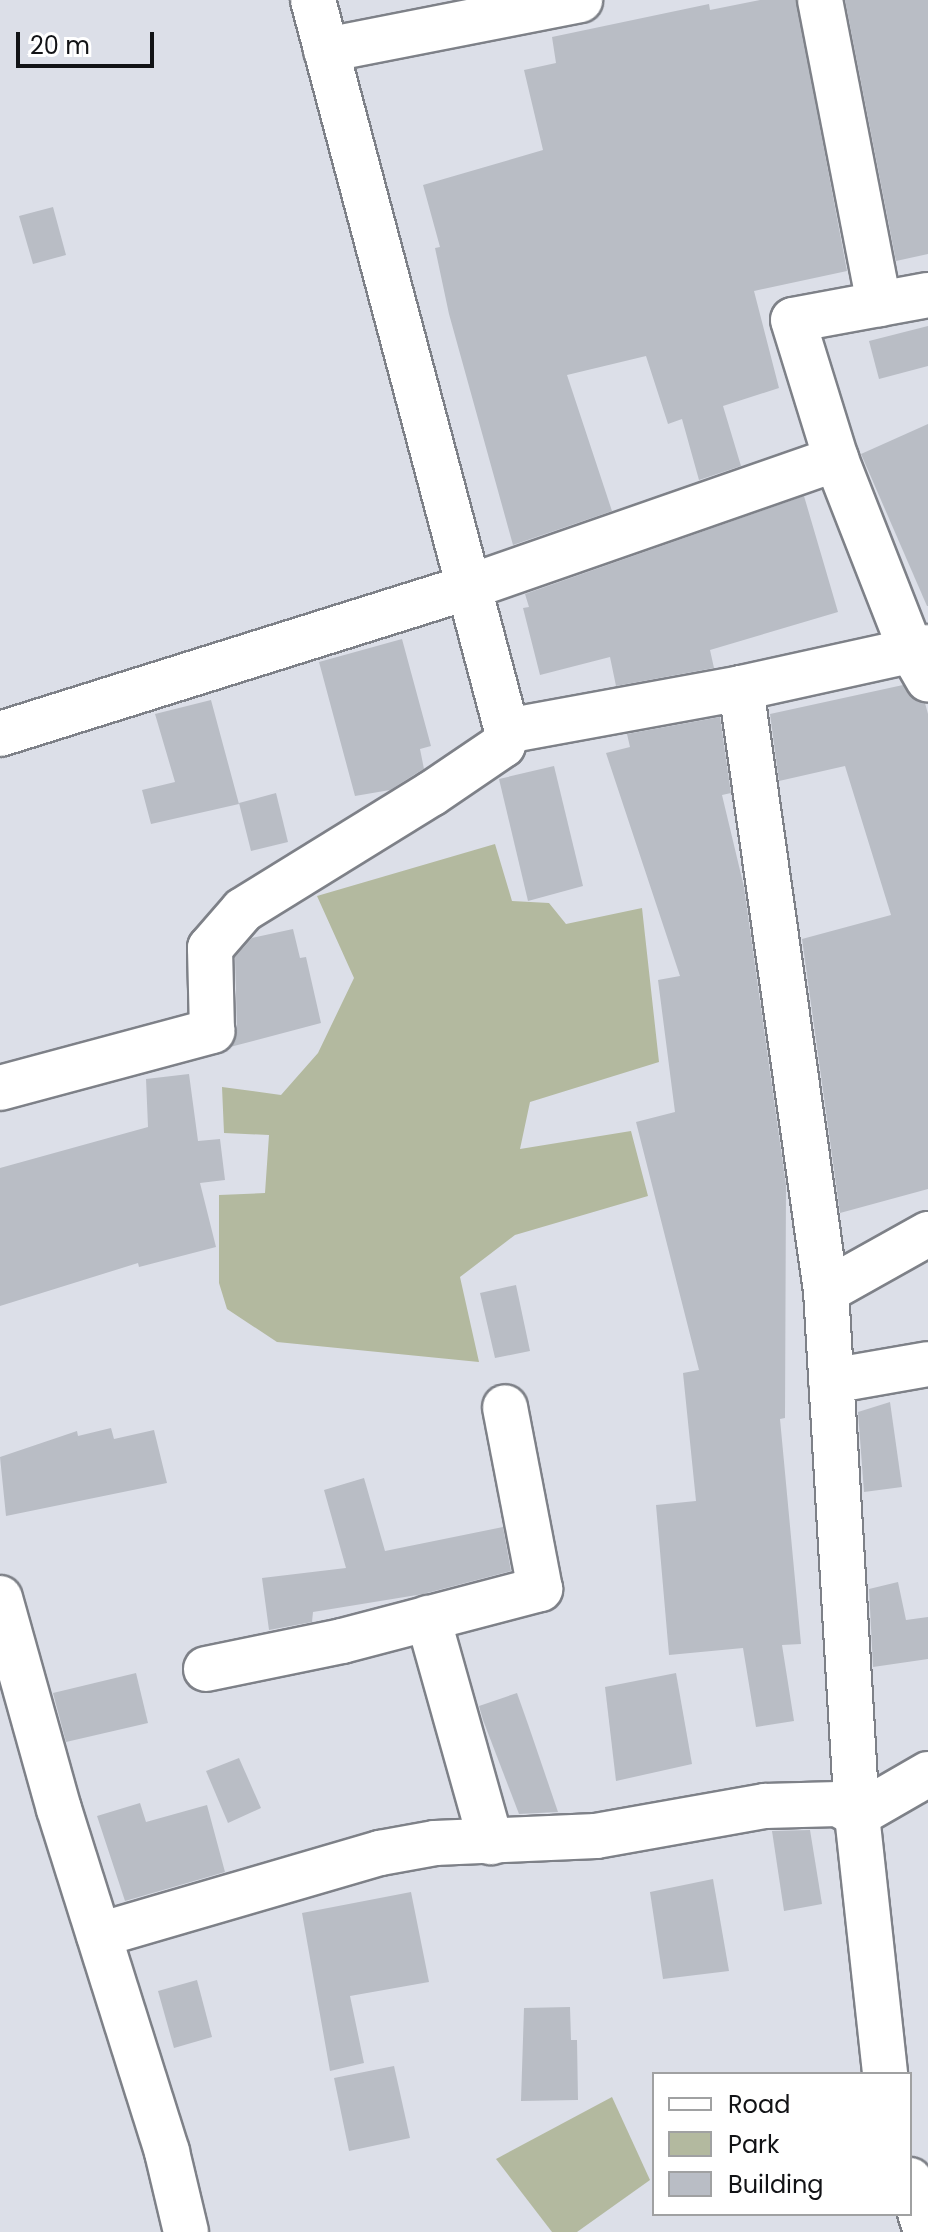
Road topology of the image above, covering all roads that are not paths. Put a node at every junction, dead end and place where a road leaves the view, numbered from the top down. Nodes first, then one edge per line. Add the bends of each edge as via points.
1 (313, 0) edge
2 (580, 0) edge
3 (820, 0) edge
4 (326, 50) junction
5 (928, 295) edge
6 (879, 304) junction
7 (836, 459) junction
8 (469, 587) junction
9 (922, 659) edge
10 (741, 688) junction
11 (507, 731) junction
12 (0, 734) edge
13 (0, 1088) edge
14 (928, 1234) edge
15 (826, 1291) junction
16 (928, 1364) edge
17 (831, 1381) junction
18 (505, 1407) dead end
19 (0, 1598) edge
20 (428, 1618) junction
21 (206, 1669) dead end
22 (928, 1774) edge
23 (857, 1815) junction
24 (491, 1842) junction
25 (99, 1935) junction
26 (885, 2072) edge
27 (912, 2186) edge
28 (186, 2232) edge
29 (926, 2232) edge

1 - 4 street
2 - 4 street
3 - 6 street
4 - 8 street
5 - 6 street
6 - 7 street via 793,320
7 - 8 street
7 - 9 street
8 - 11 street
8 - 12 street
9 - 10 street
10 - 11 street
10 - 15 street
11 - 13 street via 503,745 431,794 243,910 210,948 212,1031
14 - 15 street
15 - 17 street
16 - 17 street
17 - 23 street
18 - 20 street via 540,1589
19 - 25 street
20 - 21 street
20 - 24 street
22 - 23 street
23 - 24 street via 838,1804 765,1806 596,1836
23 - 26 street
24 - 25 street via 435,1843 380,1853
25 - 28 street via 167,2152
27 - 29 street

